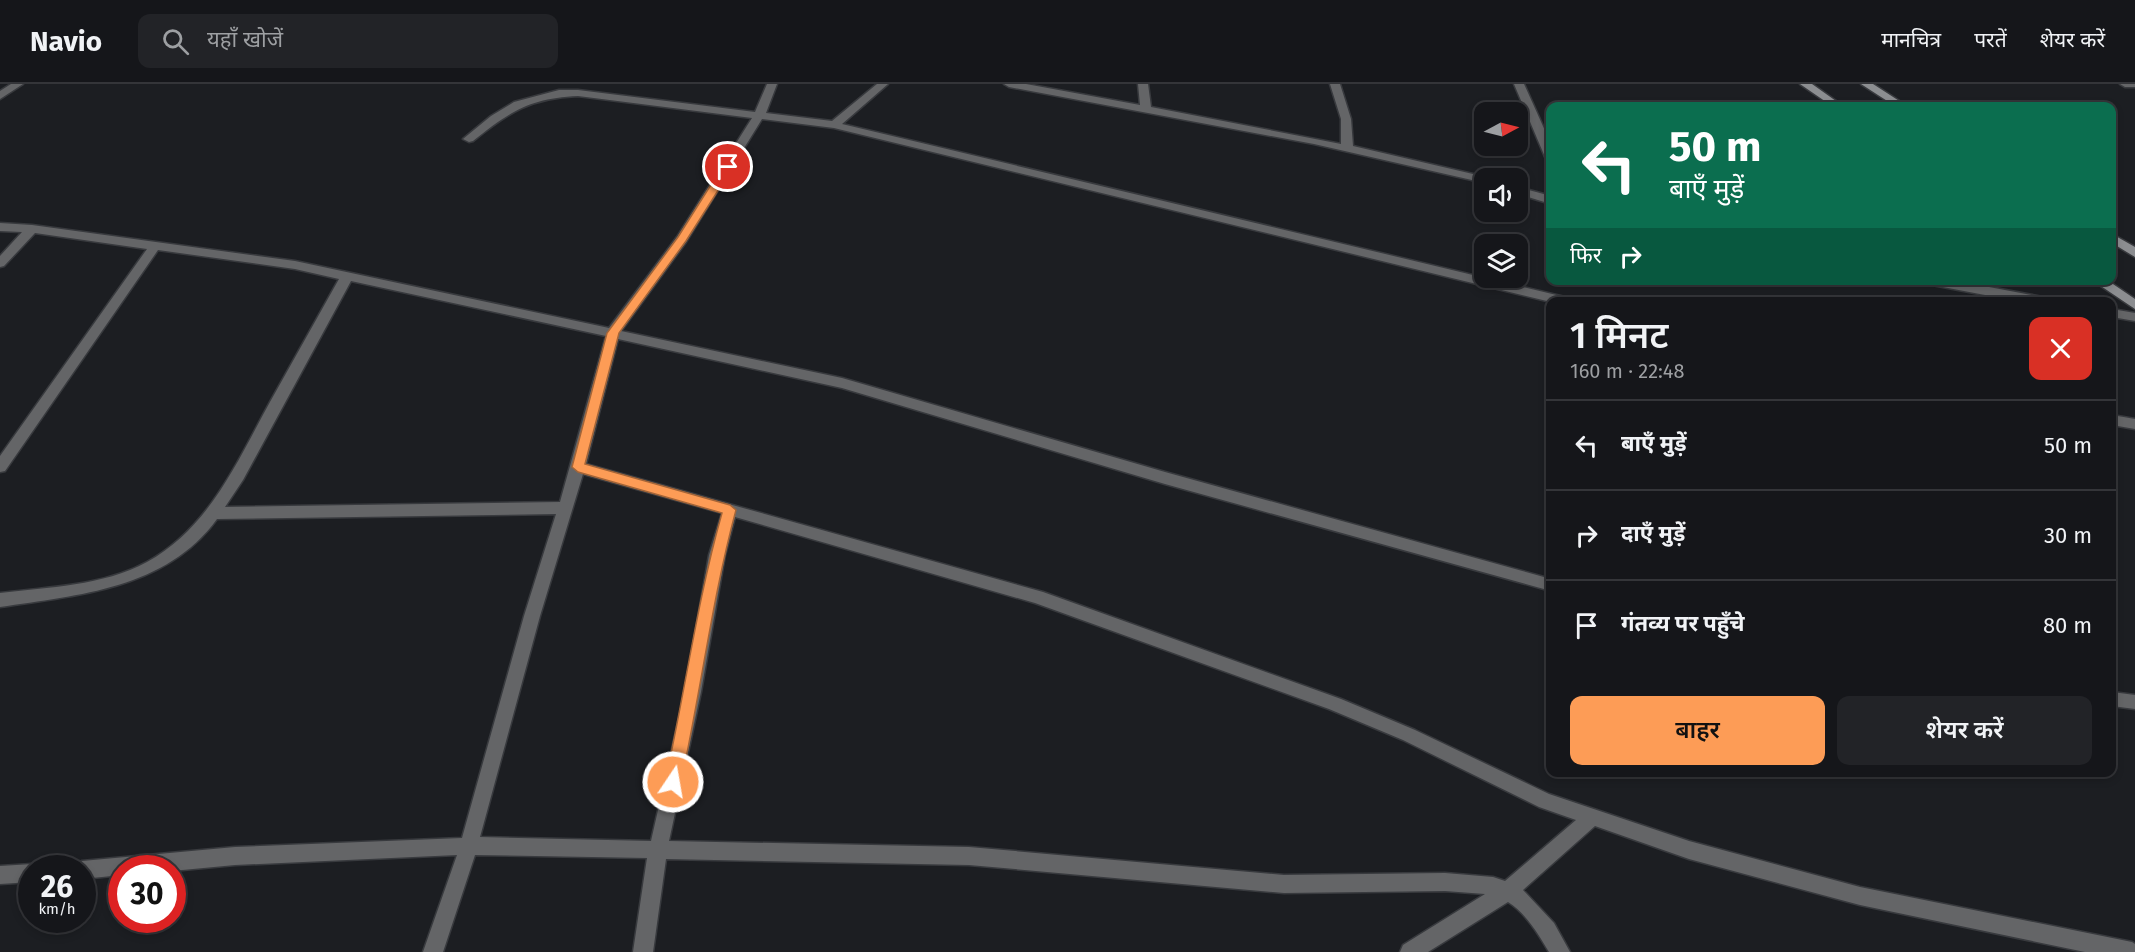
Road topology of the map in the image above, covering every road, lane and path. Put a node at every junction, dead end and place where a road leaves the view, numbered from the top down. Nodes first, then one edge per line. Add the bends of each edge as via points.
1 (18, 84) edge
2 (772, 84) edge
3 (883, 84) edge
4 (1009, 84) edge
5 (1143, 84) edge
6 (1335, 84) edge
7 (1519, 84) edge
8 (1805, 84) edge
9 (1866, 84) edge
10 (2125, 84) edge
11 (2135, 84) edge
12 (0, 96) edge
13 (1832, 102) edge
14 (1895, 102) edge
15 (1146, 108) junction
16 (760, 114) junction
17 (834, 125) junction
18 (469, 139) dead end
19 (1546, 146) edge
20 (1347, 148) junction
21 (1474, 177) edge
22 (1528, 193) edge
23 (1546, 198) edge
24 (0, 227) edge
25 (32, 229) junction
26 (2116, 241) edge
27 (155, 246) junction
28 (2135, 253) edge
29 (0, 263) edge
30 (347, 276) junction
31 (1954, 285) edge
32 (2105, 285) edge
33 (1548, 297) edge
34 (2020, 297) edge
35 (2135, 305) edge
36 (2116, 314) edge
37 (2135, 317) edge
38 (613, 333) junction
39 (2116, 421) edge
40 (2135, 424) edge
41 (0, 467) edge
42 (578, 467) junction
43 (566, 508) junction
44 (730, 510) junction
45 (214, 513) junction
46 (1546, 584) edge
47 (0, 600) edge
48 (2116, 700) edge
49 (2135, 702) edge
50 (1592, 816) junction
51 (469, 846) junction
52 (658, 849) junction
53 (96, 869) edge
54 (18, 874) edge
55 (0, 875) edge
56 (1509, 891) junction
57 (433, 952) edge
58 (642, 952) edge
59 (1410, 952) edge
60 (1560, 952) edge
61 (2132, 952) edge

1 - 12 street
2 - 16 street
3 - 17 street
4 - 15 street
5 - 15 street
6 - 20 street via 1346,118
7 - 19 street
8 - 13 street
9 - 14 street
10 - 11 street
15 - 20 street
16 - 17 street
16 - 18 street via 578,93 550,94 512,105
16 - 38 street via 682,239
17 - 33 street
20 - 21 street
22 - 23 street
24 - 25 street
25 - 27 street
25 - 29 street
26 - 28 street
27 - 30 street
27 - 41 street
30 - 38 street
30 - 45 street
31 - 34 street
32 - 35 street
36 - 37 street
38 - 42 street
38 - 46 street via 842,383
39 - 40 street
42 - 43 street
42 - 44 street
43 - 45 street
43 - 51 street
44 - 50 street via 1037,597 1335,704 1545,801
44 - 52 street via 717,555 693,692
45 - 47 street via 181,548 129,576
48 - 49 street
50 - 56 street
50 - 61 street via 1689,850 1860,896
51 - 52 street
51 - 53 street via 235,856
51 - 57 street
52 - 56 street via 969,856 1284,884 1445,882
52 - 58 street
54 - 55 street
56 - 59 street
56 - 60 street via 1521,899 1547,930

